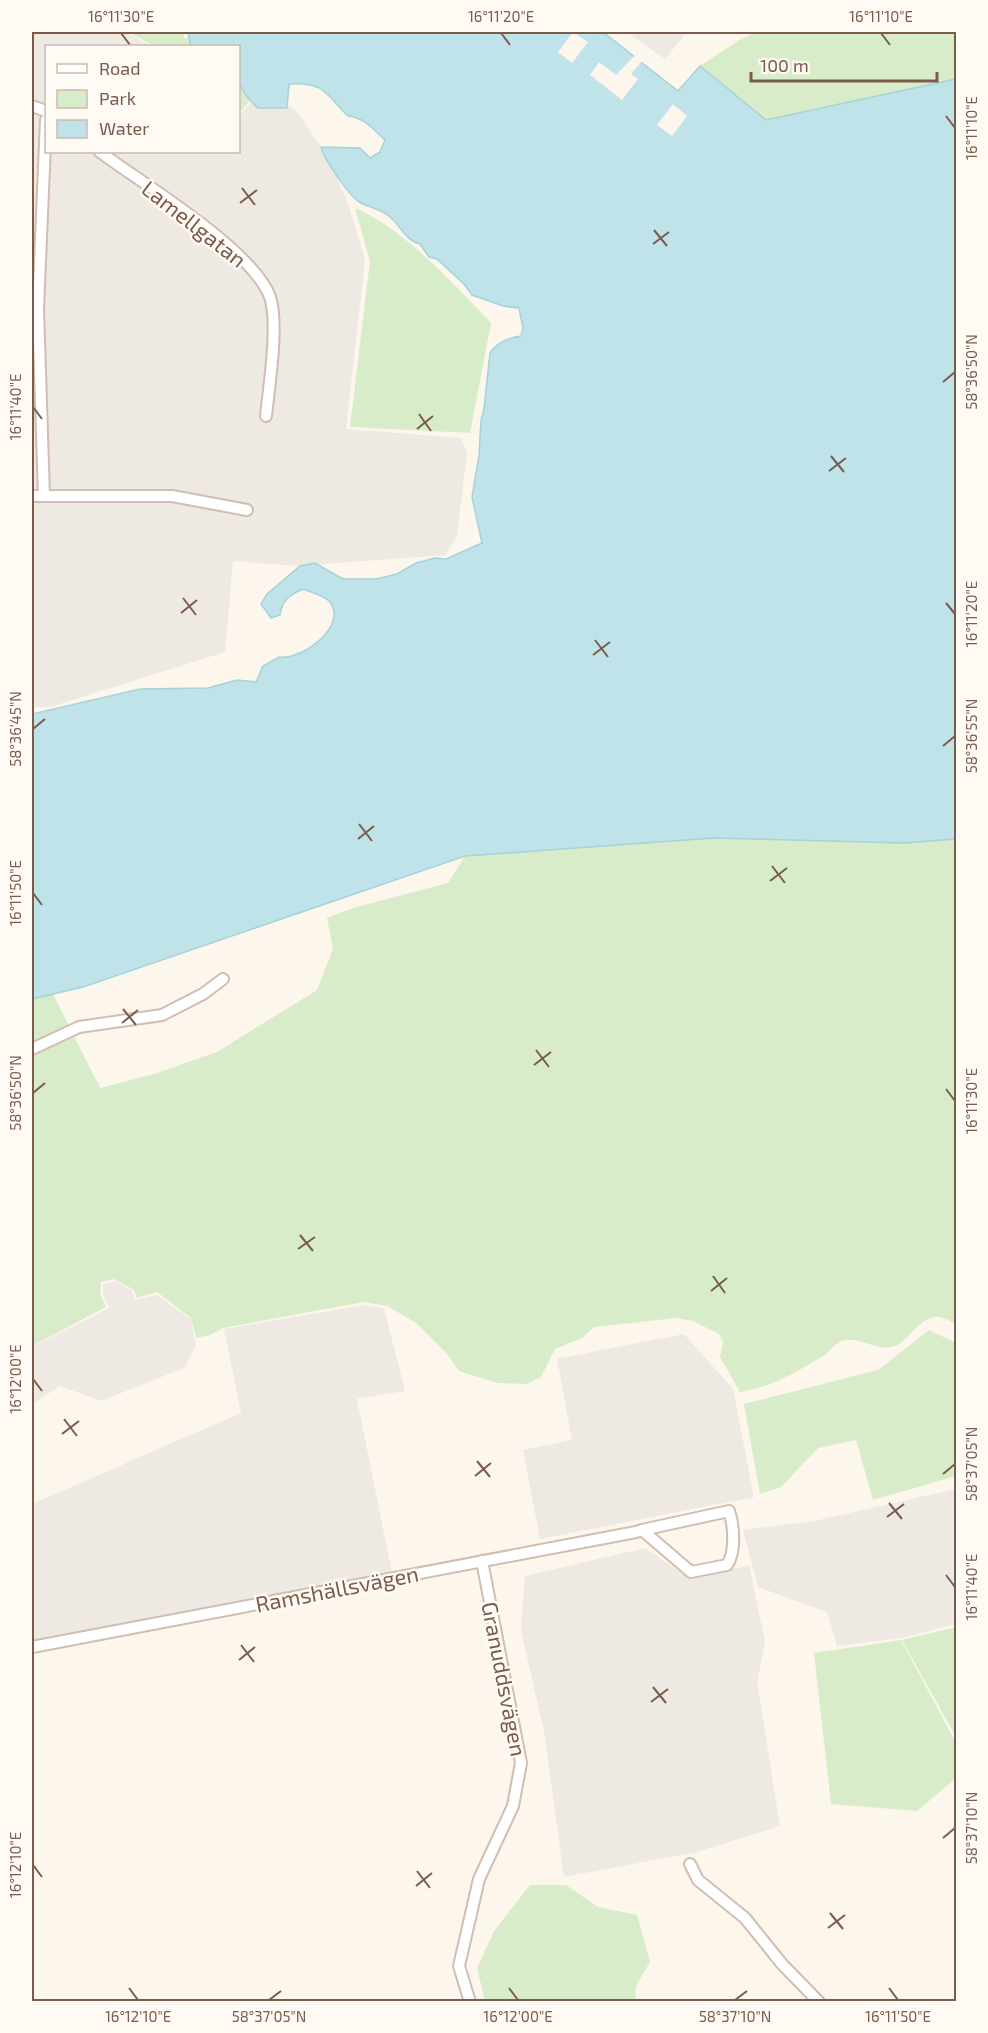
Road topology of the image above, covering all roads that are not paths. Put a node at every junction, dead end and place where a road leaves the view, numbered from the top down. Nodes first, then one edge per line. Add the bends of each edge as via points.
1 (45, 144) edge
2 (101, 153) edge
3 (266, 416) dead end
4 (32, 496) edge
5 (44, 496) junction
6 (247, 510) dead end
7 (223, 979) dead end
8 (32, 1048) edge
9 (642, 1530) junction
10 (482, 1561) junction
11 (32, 1647) edge
12 (690, 1864) dead end
13 (470, 2001) edge
14 (819, 2001) edge

1 - 5 street via 38,309
2 - 3 street, Lamellgatan via 194,219 259,275 270,298 273,345
4 - 5 street
5 - 6 street via 172,495
7 - 8 street via 162,1015 79,1027
9 - 9 street, Ramshällsvägen via 729,1511 731,1559 727,1565 692,1572
9 - 10 street, Ramshällsvägen
10 - 11 street, Ramshällsvägen
10 - 13 street, Granuddsvägen via 521,1763 513,1806 479,1879 459,1966
12 - 14 street via 698,1880 745,1918

